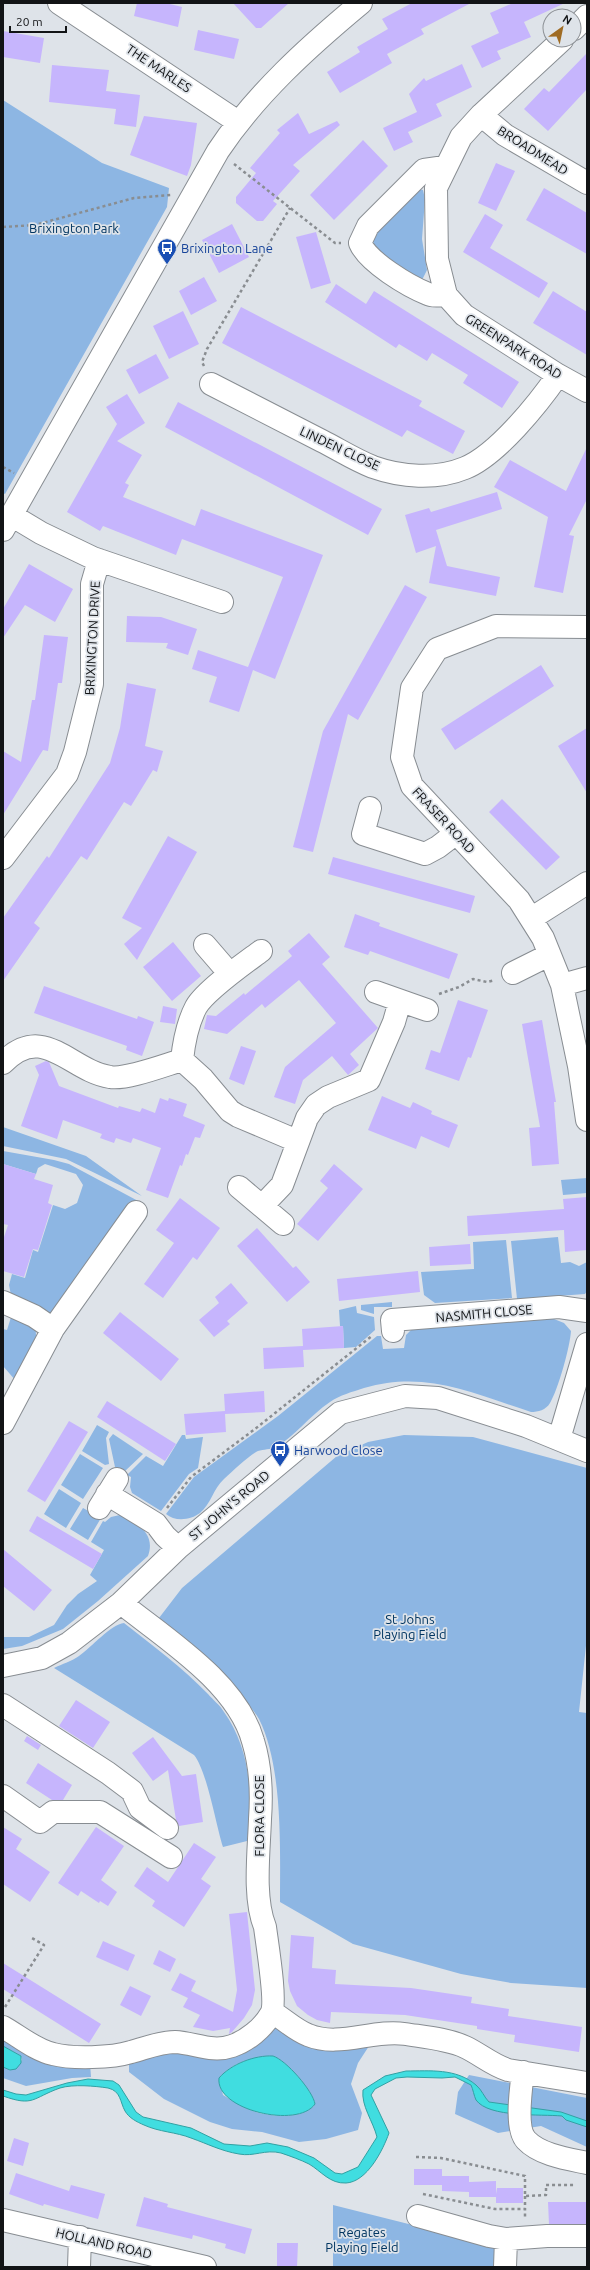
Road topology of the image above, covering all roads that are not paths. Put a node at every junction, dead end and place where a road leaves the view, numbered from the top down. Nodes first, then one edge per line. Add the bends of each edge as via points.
1 (362, 3) edge
2 (72, 6) edge
3 (553, 48) edge
4 (481, 115) junction
5 (238, 122) junction
6 (445, 167) junction
7 (587, 183) edge
8 (446, 295) junction
9 (558, 375) junction
10 (211, 384) road end
11 (587, 390) edge
12 (7, 522) edge
13 (99, 560) junction
14 (222, 602) dead end
15 (587, 627) edge
16 (370, 808) dead end
17 (455, 834) junction
18 (3, 858) edge
19 (587, 883) edge
20 (532, 918) junction
21 (205, 945) dead end
22 (261, 951) dead end
23 (549, 955) junction
24 (513, 973) road end
25 (230, 974) junction
26 (587, 978) edge
27 (562, 985) junction
28 (376, 992) dead end
29 (400, 1001) junction
30 (427, 1010) road end
31 (182, 1060) junction
32 (3, 1064) edge
33 (587, 1120) edge
34 (298, 1140) junction
35 (239, 1188) dead end
36 (262, 1206) junction
37 (136, 1212) dead end
38 (283, 1224) dead end
39 (3, 1302) edge
40 (587, 1311) edge
41 (53, 1328) junction
42 (393, 1331) road end
43 (587, 1344) edge
44 (3, 1423) edge
45 (559, 1439) junction
46 (587, 1451) edge
47 (108, 1494) dead end
48 (178, 1548) junction
49 (121, 1603) junction
50 (3, 1666) edge
51 (3, 1705) edge
52 (3, 1796) edge
53 (167, 1828) dead end
54 (171, 1857) dead end
55 (272, 2012) junction
56 (3, 2026) edge
57 (523, 2072) junction
58 (587, 2083) edge
59 (587, 2163) edge
60 (418, 2216) dead end
61 (3, 2220) edge
62 (587, 2236) edge
63 (80, 2237) junction
64 (516, 2238) junction
65 (79, 2267) edge
66 (205, 2267) edge
67 (505, 2267) edge

1 - 5 street via 324,34
2 - 5 street, THE MARLES
3 - 4 street, GREENPARK ROAD
4 - 6 street, GREENPARK ROAD via 461,137
4 - 7 street, BROADMEAD via 505,135
5 - 12 street via 218,151
6 - 8 street, GREENPARK ROAD via 436,188 436,195 437,260
6 - 8 street via 424,170 368,226 360,243 364,253 382,268 429,295
8 - 9 street, GREENPARK ROAD via 464,315
9 - 10 street, LINDEN CLOSE via 544,395 487,454 465,468 440,476 409,475 373,467
9 - 11 street, GREENPARK ROAD
12 - 13 street, BRIXINGTON DRIVE via 41,533
13 - 14 street, BRIXINGTON DRIVE
13 - 18 street, BRIXINGTON DRIVE via 92,584 92,684 75,752 67,774
15 - 17 street, FRASER ROAD via 496,626 437,649 412,688 402,757 405,772 412,786
16 - 17 street via 363,834 425,854
17 - 20 street, FRASER ROAD via 519,900
19 - 20 street
20 - 23 street, FRASER ROAD
21 - 25 street
22 - 25 street
23 - 24 street
23 - 27 street, FRASER ROAD
25 - 31 street via 197,1006 187,1028
26 - 27 street
27 - 33 street, FRASER ROAD
28 - 29 street
29 - 30 street
29 - 34 street via 394,1022 369,1080 328,1097 316,1105 307,1118
31 - 32 street via 117,1078 109,1077 45,1046 24,1047
31 - 34 street via 203,1079 230,1111
34 - 36 street via 282,1185
35 - 36 street
36 - 38 street
37 - 41 street
39 - 41 street
40 - 42 street, NASMITH CLOSE via 559,1307 392,1320
41 - 44 street
43 - 45 street
45 - 46 street, ST JOHN'S ROAD
45 - 48 street, ST JOHN'S ROAD via 438,1398 405,1396 375,1402 340,1413
47 - 48 street via 156,1524
48 - 49 street, ST JOHN'S ROAD
49 - 50 street, ST JOHN'S ROAD via 62,1647 42,1658
49 - 55 street, FLORA CLOSE via 198,1664 236,1706 253,1740 261,1779 258,1893 261,1918 265,1927 273,1999
51 - 53 street via 108,1773 132,1792 140,1808
52 - 54 street via 40,1822 53,1812 100,1812
55 - 56 street via 251,2036 225,2048 207,2048 175,2042 110,2055 52,2054 39,2049
55 - 57 street via 307,2035 318,2038 404,2034 457,2044 496,2066
57 - 58 street
57 - 59 street via 520,2126 526,2140 542,2151
60 - 64 street via 489,2236
61 - 63 street, HOLLAND ROAD
62 - 64 street
63 - 65 street
63 - 66 street, HOLLAND ROAD
64 - 67 street

